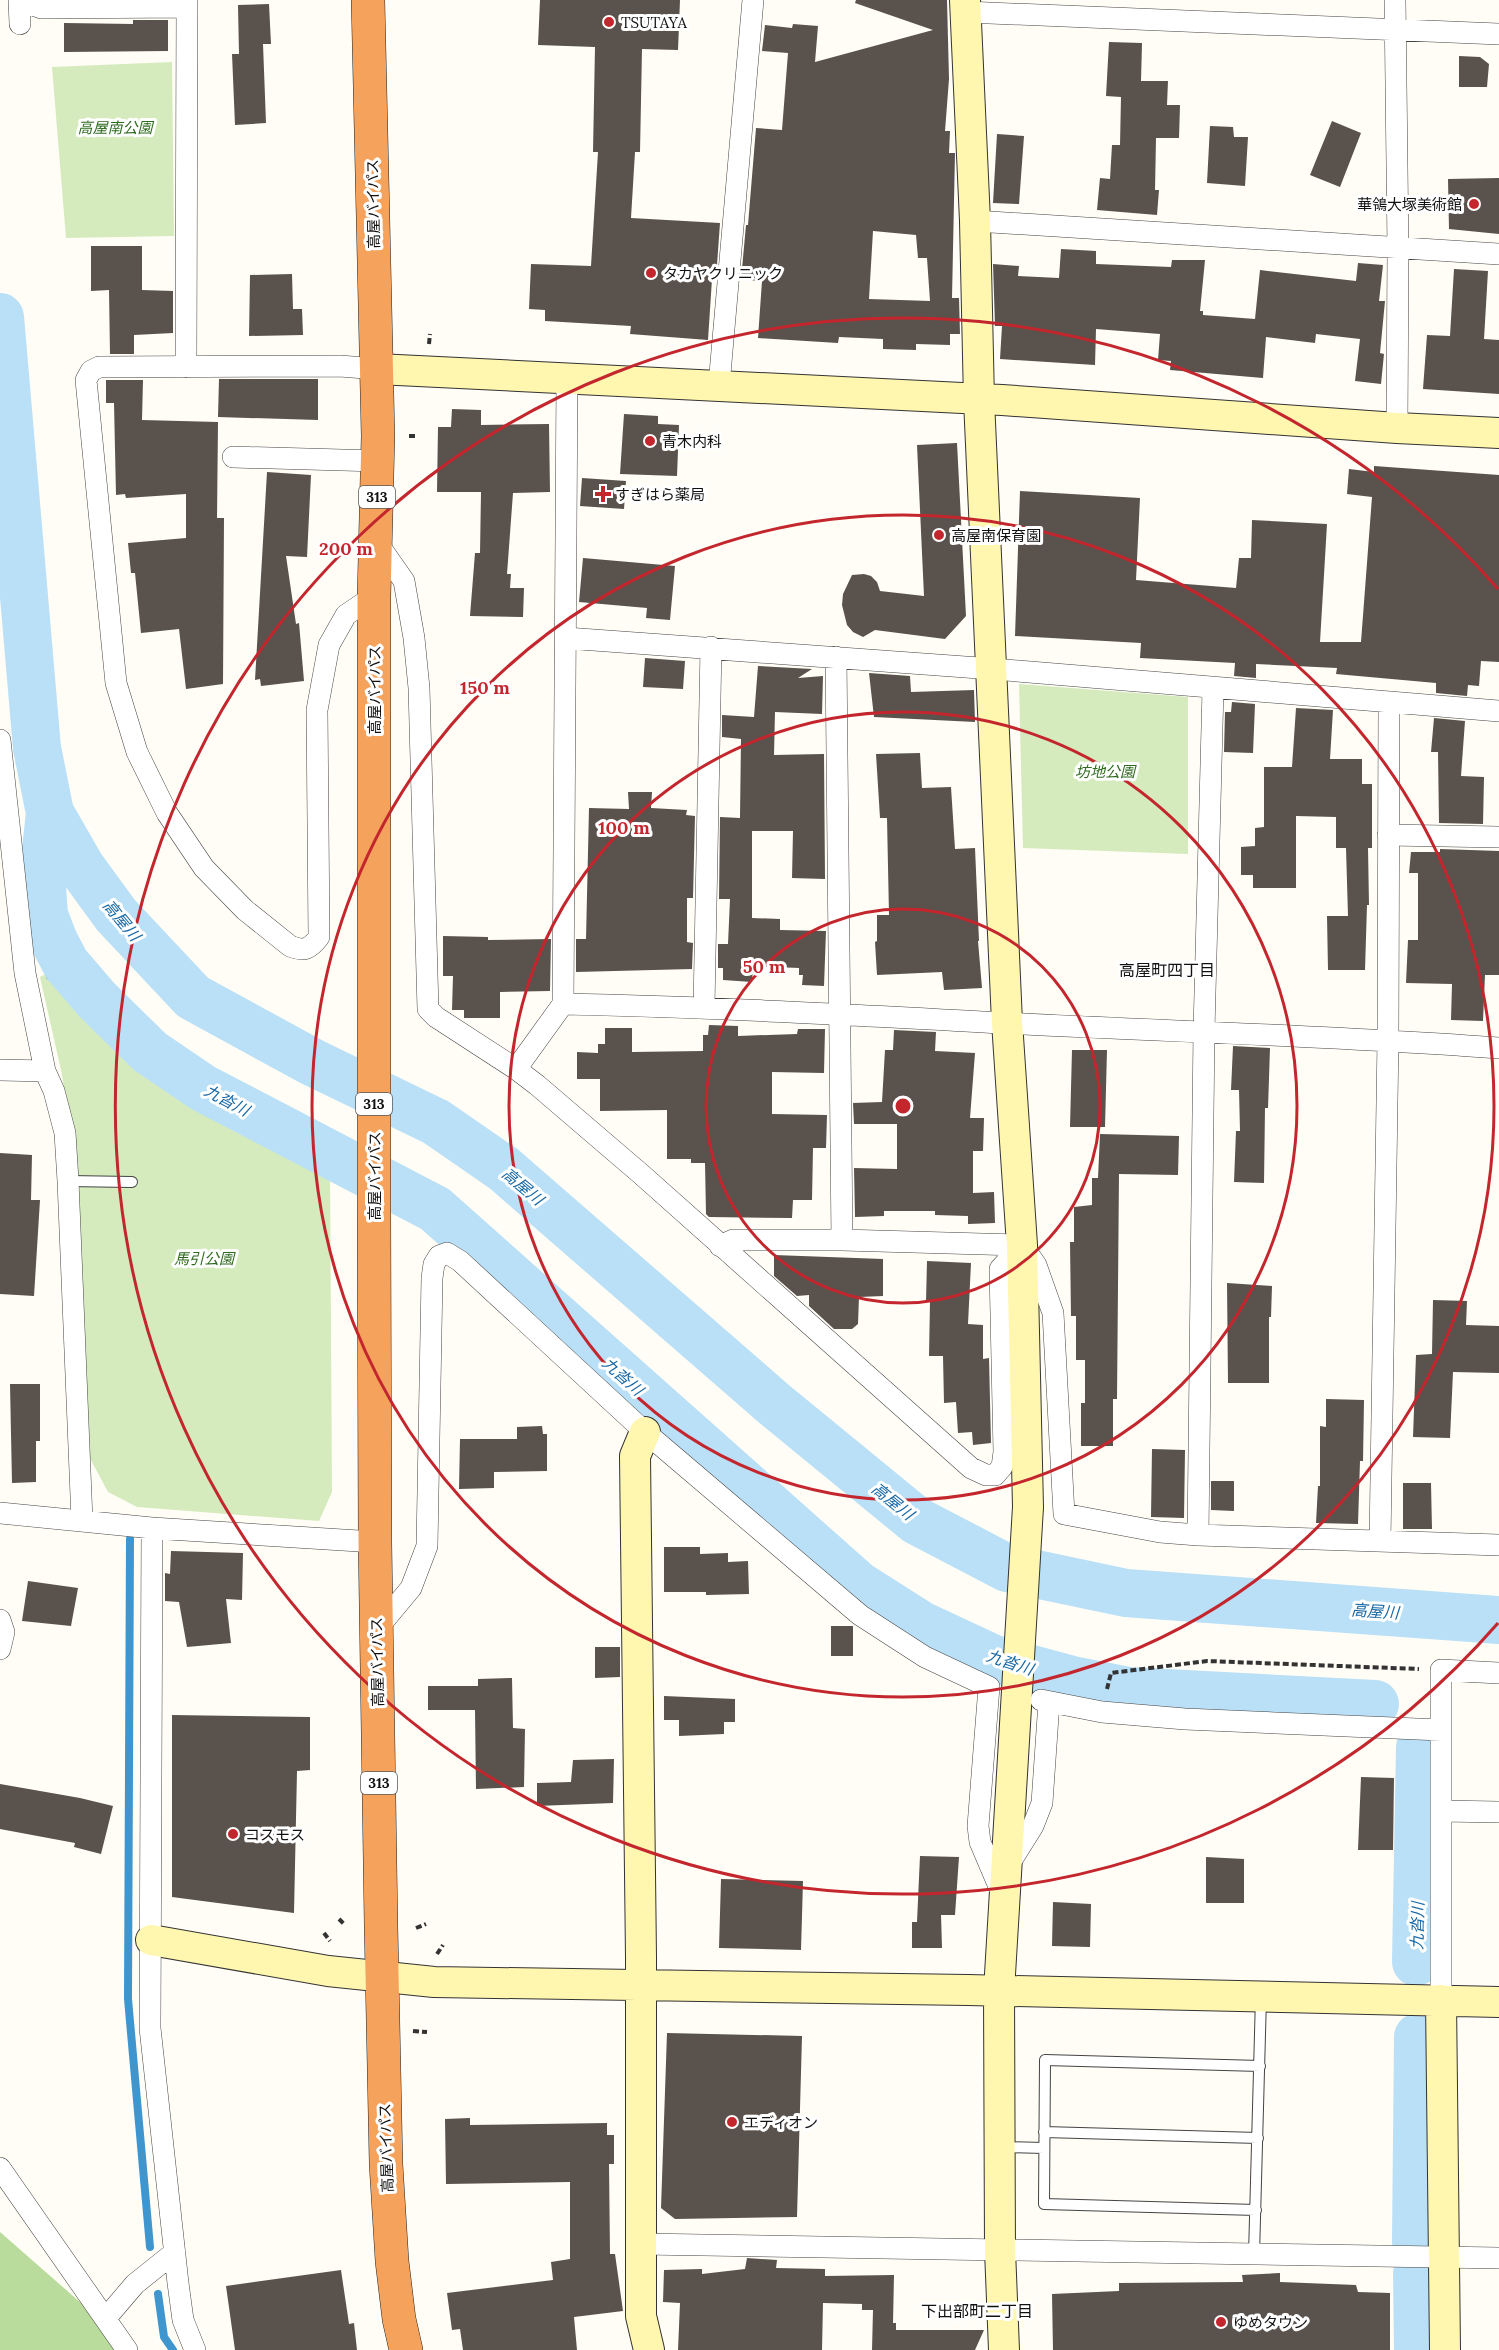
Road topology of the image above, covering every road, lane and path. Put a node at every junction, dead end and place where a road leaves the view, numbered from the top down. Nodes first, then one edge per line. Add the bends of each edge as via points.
1 (19, 0) edge
2 (368, 0) edge
3 (753, 0) edge
4 (1395, 0) edge
5 (187, 4) edge
6 (966, 6) edge
7 (20, 24) dead end
8 (1395, 30) junction
9 (1499, 34) edge
10 (975, 221) junction
11 (1398, 248) junction
12 (1499, 254) edge
13 (430, 334) dead end
14 (429, 345) dead end
15 (186, 367) junction
16 (377, 369) junction
17 (567, 377) junction
18 (719, 385) junction
19 (979, 400) junction
20 (1396, 428) junction
21 (1499, 433) edge
22 (409, 436) dead end
23 (416, 436) dead end
24 (233, 457) dead end
25 (378, 461) junction
26 (376, 540) junction
27 (374, 596) junction
28 (566, 638) junction
29 (711, 647) junction
30 (836, 657) junction
31 (993, 669) junction
32 (1213, 688) junction
33 (1389, 703) junction
34 (1499, 711) edge
35 (0, 740) edge
36 (1388, 835) junction
37 (1499, 837) edge
38 (563, 1004) junction
39 (704, 1007) junction
40 (838, 1015) junction
41 (1007, 1022) junction
42 (1204, 1031) junction
43 (1388, 1040) junction
44 (1499, 1048) edge
45 (516, 1069) junction
46 (0, 1070) edge
47 (45, 1071) junction
48 (68, 1181) junction
49 (132, 1182) dead end
50 (842, 1240) junction
51 (1022, 1245) junction
52 (720, 1246) junction
53 (645, 1432) junction
54 (0, 1513) edge
55 (82, 1520) junction
56 (152, 1528) junction
57 (1198, 1535) junction
58 (1380, 1541) junction
59 (375, 1542) junction
60 (1499, 1545) edge
61 (0, 1620) edge
62 (376, 1630) junction
63 (0, 1649) edge
64 (1441, 1670) junction
65 (1499, 1673) edge
66 (1110, 1679) dead end
67 (1020, 1693) junction
68 (1441, 1730) junction
69 (1442, 1811) junction
70 (1499, 1812) edge
71 (1005, 1902) junction
72 (339, 1919) dead end
73 (344, 1923) dead end
74 (426, 1924) dead end
75 (416, 1928) dead end
76 (324, 1933) dead end
77 (151, 1940) junction
78 (330, 1941) dead end
79 (443, 1945) dead end
80 (437, 1953) dead end
81 (383, 1977) junction
82 (640, 1984) junction
83 (999, 1991) junction
84 (1261, 1997) junction
85 (1440, 2000) junction
86 (1499, 2002) edge
87 (413, 2031) dead end
88 (427, 2032) dead end
89 (1260, 2066) junction
90 (1044, 2132) junction
91 (1258, 2138) junction
92 (999, 2147) junction
93 (1044, 2148) junction
94 (0, 2168) edge
95 (1256, 2210) junction
96 (642, 2244) junction
97 (1000, 2250) junction
98 (175, 2252) junction
99 (1254, 2255) junction
100 (1444, 2257) junction
101 (1499, 2258) edge
102 (106, 2318) junction
103 (127, 2350) edge
104 (195, 2350) edge
105 (406, 2350) edge
106 (649, 2350) edge
107 (1004, 2350) edge
108 (1444, 2350) edge

1 - 5 street via 41,8
1 - 7 street
2 - 16 highway, 高屋バイパス / 313
3 - 18 street
4 - 8 street
5 - 15 street
6 - 8 street
6 - 10 street
8 - 9 street
8 - 11 street
10 - 11 street
10 - 19 street
11 - 12 street
11 - 20 street
13 - 14 path
15 - 16 street
15 - 27 street via 99,367 86,380 116,683 137,752 168,813 204,868 245,910 299,950 313,946 319,938 317,710 329,645 346,615
16 - 17 street
16 - 25 highway, 高屋バイパス / 313
17 - 18 street
17 - 28 street
18 - 19 street
19 - 20 street
19 - 31 street
20 - 21 street
22 - 23 path
24 - 25 street
25 - 26 highway, 高屋バイパス / 313
26 - 27 highway, 高屋バイパス / 313
26 - 45 street via 404,581 416,658 428,1008
27 - 59 highway, 高屋バイパス / 313
28 - 29 street
28 - 38 street
29 - 30 street
29 - 39 street
30 - 31 street
30 - 40 street
31 - 32 street
31 - 41 street
32 - 33 street
32 - 42 street
33 - 34 street
33 - 36 street
35 - 47 street via 25,973
36 - 37 street
36 - 43 street
38 - 39 street
38 - 45 street
39 - 40 street
40 - 41 street
40 - 50 street
41 - 42 street
41 - 51 street
42 - 43 street
42 - 57 street
43 - 44 street
43 - 58 street
45 - 52 street
46 - 47 street
47 - 48 street via 64,1133
48 - 49 lane
48 - 55 street
50 - 51 street
50 - 52 street via 733,1240
51 - 52 street via 1000,1269 1004,1452 1002,1467 995,1475 971,1468
51 - 57 street via 1036,1265 1053,1312 1064,1514
51 - 67 street via 1028,1507
53 - 62 street via 460,1261 447,1253 439,1256 432,1278 427,1546 411,1588
53 - 67 street via 860,1615 925,1657
53 - 82 street via 636,1456
54 - 55 street
55 - 56 street
56 - 59 street
56 - 77 street
57 - 58 street
58 - 60 street
59 - 62 highway, 高屋バイパス / 313
61 - 63 street via 4,1632
62 - 81 highway, 高屋バイパス / 313
64 - 65 street
64 - 66 path via 1207,1660 1111,1673
64 - 68 street
67 - 68 street via 1102,1712
67 - 71 street
67 - 71 street via 978,1826 980,1842
68 - 69 street
69 - 70 street
69 - 85 street
71 - 83 street
72 - 73 path
74 - 75 path
76 - 78 path
77 - 81 street
77 - 98 street via 150,2028
79 - 80 path
81 - 82 street via 434,1982
81 - 105 highway, 高屋バイパス / 313 via 387,2186 392,2261
82 - 83 street
82 - 96 street
83 - 84 street
83 - 92 street
84 - 85 street
84 - 89 lane
85 - 86 street
85 - 100 street
87 - 88 path
89 - 90 lane via 1045,2060
89 - 91 lane
90 - 91 lane
90 - 93 lane
91 - 95 lane
92 - 93 lane
92 - 97 street
93 - 95 lane via 1044,2204
94 - 102 street
95 - 99 lane
96 - 97 street
96 - 106 street via 641,2316
97 - 99 street
97 - 107 street
98 - 102 street via 135,2284
98 - 104 street via 183,2320
99 - 100 street
100 - 101 street
100 - 108 street
102 - 103 street

